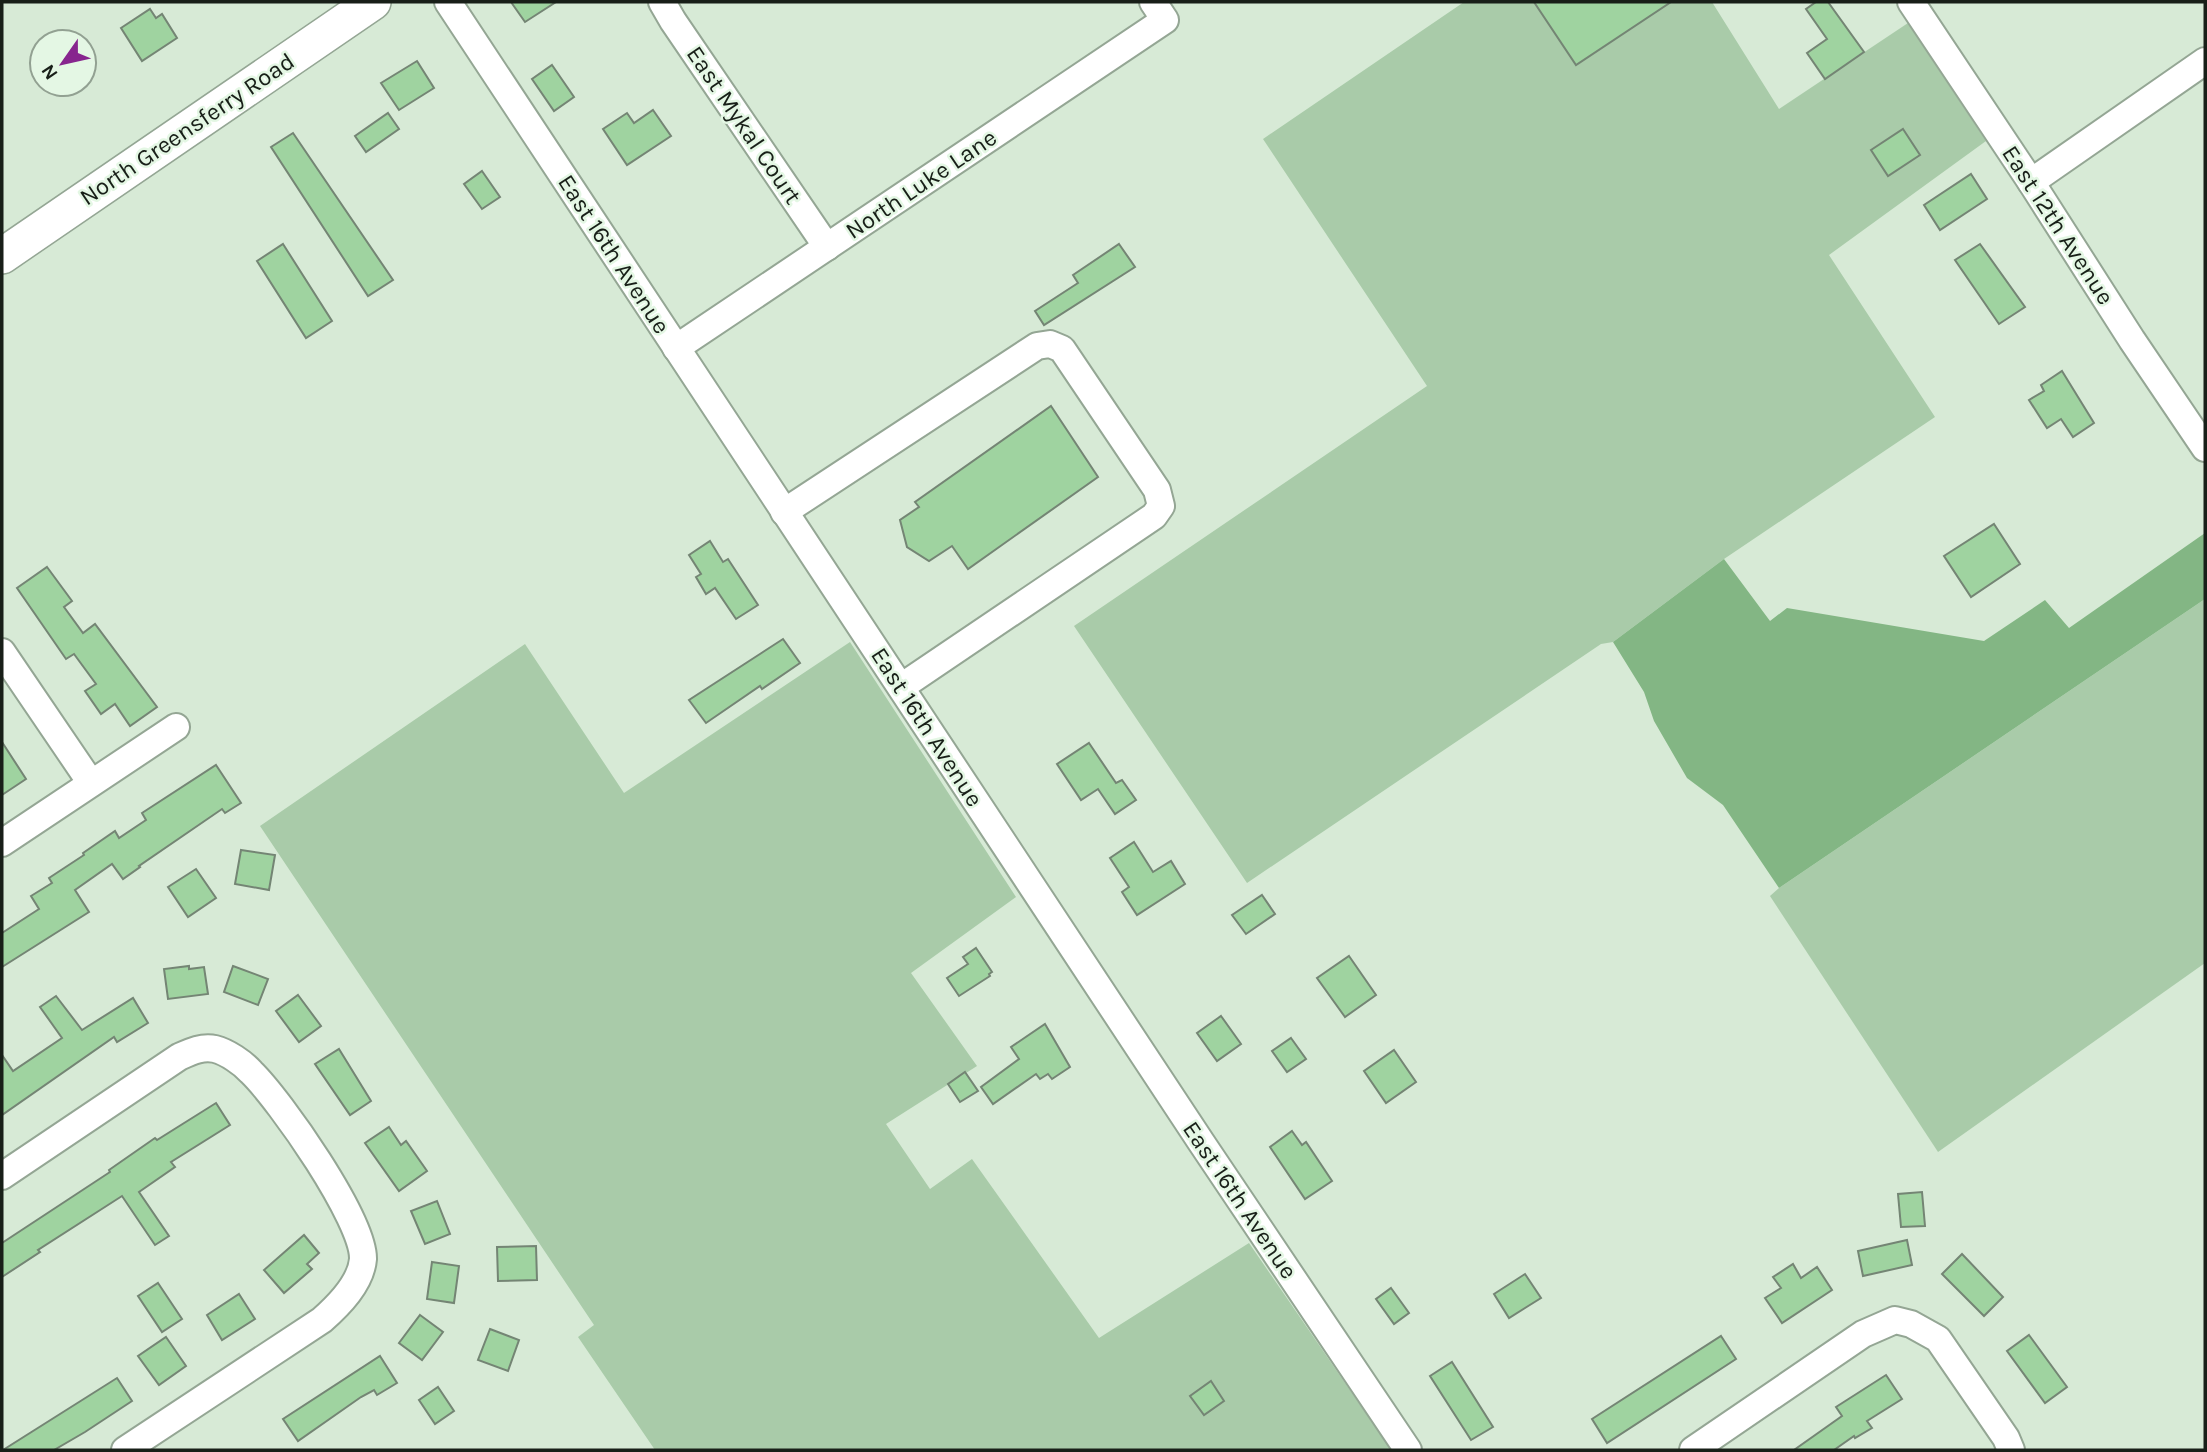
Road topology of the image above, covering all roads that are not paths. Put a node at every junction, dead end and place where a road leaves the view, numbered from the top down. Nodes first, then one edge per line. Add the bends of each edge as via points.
1 (373, 2) edge
2 (448, 2) edge
3 (662, 2) edge
4 (1912, 2) edge
5 (1159, 11) edge
6 (2205, 61) edge
7 (2031, 182) junction
8 (827, 247) junction
9 (2, 256) edge
10 (676, 348) junction
11 (2205, 448) edge
12 (784, 512) junction
13 (2, 652) edge
14 (901, 687) junction
15 (176, 727) dead end
16 (92, 783) junction
17 (2, 843) edge
18 (2, 1176) edge
19 (125, 1450) edge
20 (1408, 1450) edge
21 (1693, 1450) edge
22 (2011, 1450) edge

1 - 9 main road, North Greensferry Road
2 - 10 street, East 16th Avenue
3 - 8 street, East Mykal Court
4 - 7 street, East 12th Avenue
5 - 8 street, North Luke Lane
6 - 7 street
7 - 11 street, East 12th Avenue
8 - 10 street, North Luke Lane
10 - 12 street, East 16th Avenue
12 - 14 street, East 16th Avenue
12 - 14 street via 1037,346 1049,344 1062,349 1157,490 1161,506 1154,516
13 - 16 street
14 - 20 street, East 16th Avenue
15 - 16 street
16 - 17 street
18 - 19 street via 179,1057 196,1049 214,1049 251,1071 332,1181 351,1219 363,1260 337,1307
21 - 22 street via 1863,1334 1895,1320 1938,1339

